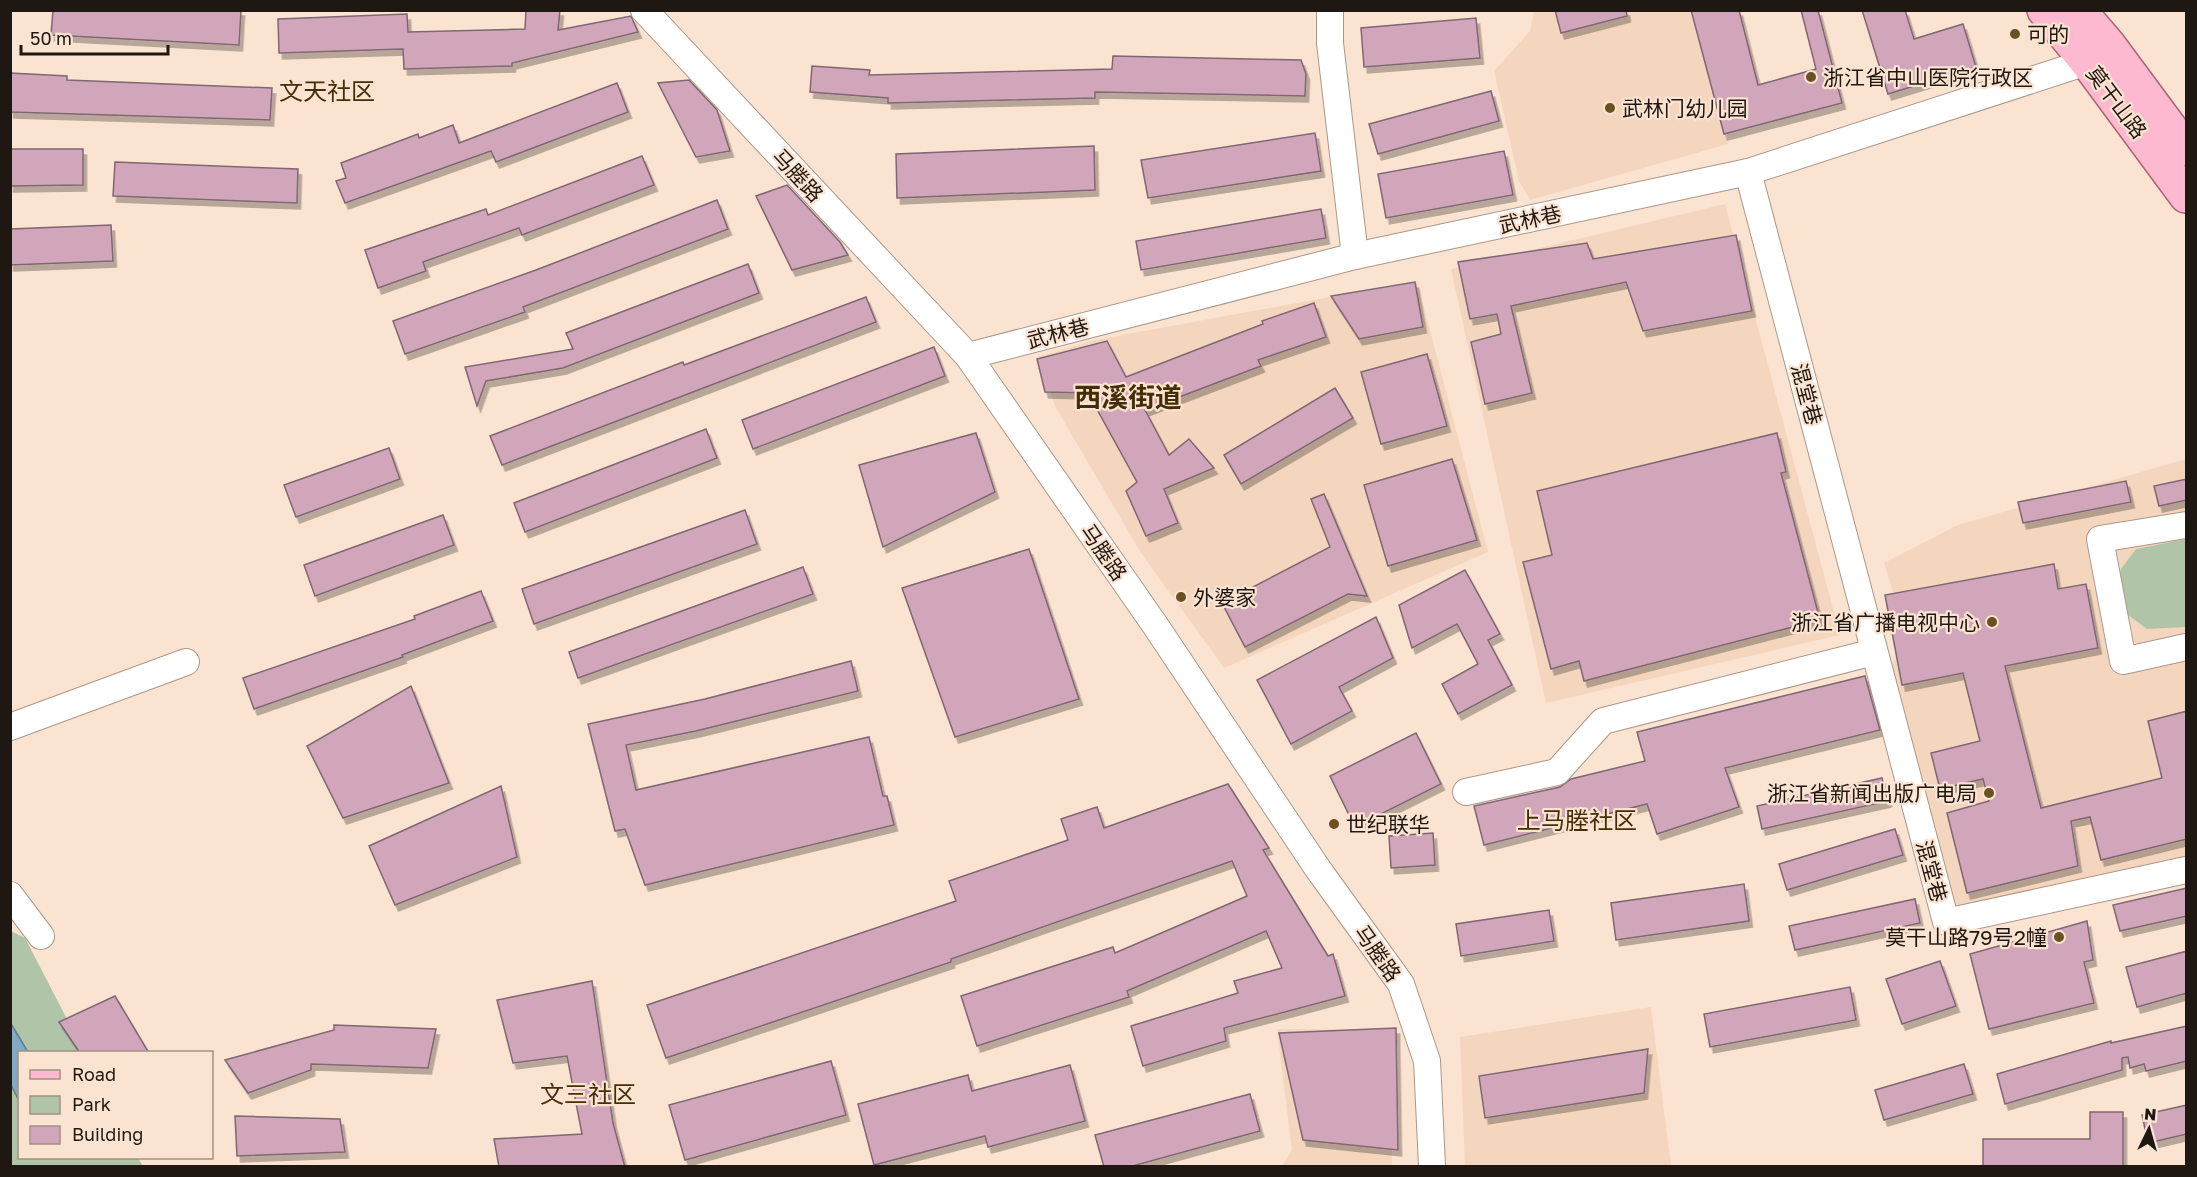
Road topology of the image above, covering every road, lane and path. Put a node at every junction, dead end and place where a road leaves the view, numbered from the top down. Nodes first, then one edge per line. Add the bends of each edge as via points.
1 (644, 10) edge
2 (1330, 10) edge
3 (2044, 10) edge
4 (2079, 10) edge
5 (2087, 62) junction
6 (2187, 149) edge
7 (1748, 172) junction
8 (2187, 196) edge
9 (1355, 256) junction
10 (968, 356) junction
11 (2187, 525) edge
12 (2187, 647) edge
13 (1874, 652) junction
14 (186, 662) dead end
15 (10, 727) edge
16 (1466, 792) dead end
17 (2187, 870) edge
18 (10, 895) edge
19 (40, 936) dead end
20 (1432, 1167) edge

1 - 10 street, 马塍路
2 - 9 street via 1330,43
3 - 5 main road, 莫干山路
4 - 6 main road, 莫干山路
5 - 7 street, 武林巷
5 - 8 main road, 莫干山路
7 - 9 street, 武林巷
7 - 13 street, 混堂巷
9 - 10 street, 武林巷
10 - 20 street, 马塍路 via 1318,869 1401,984 1427,1060
11 - 12 street via 2100,539 2123,661
13 - 16 street via 1603,721 1557,771
13 - 17 street, 混堂巷 via 1946,922
14 - 15 street
18 - 19 street

